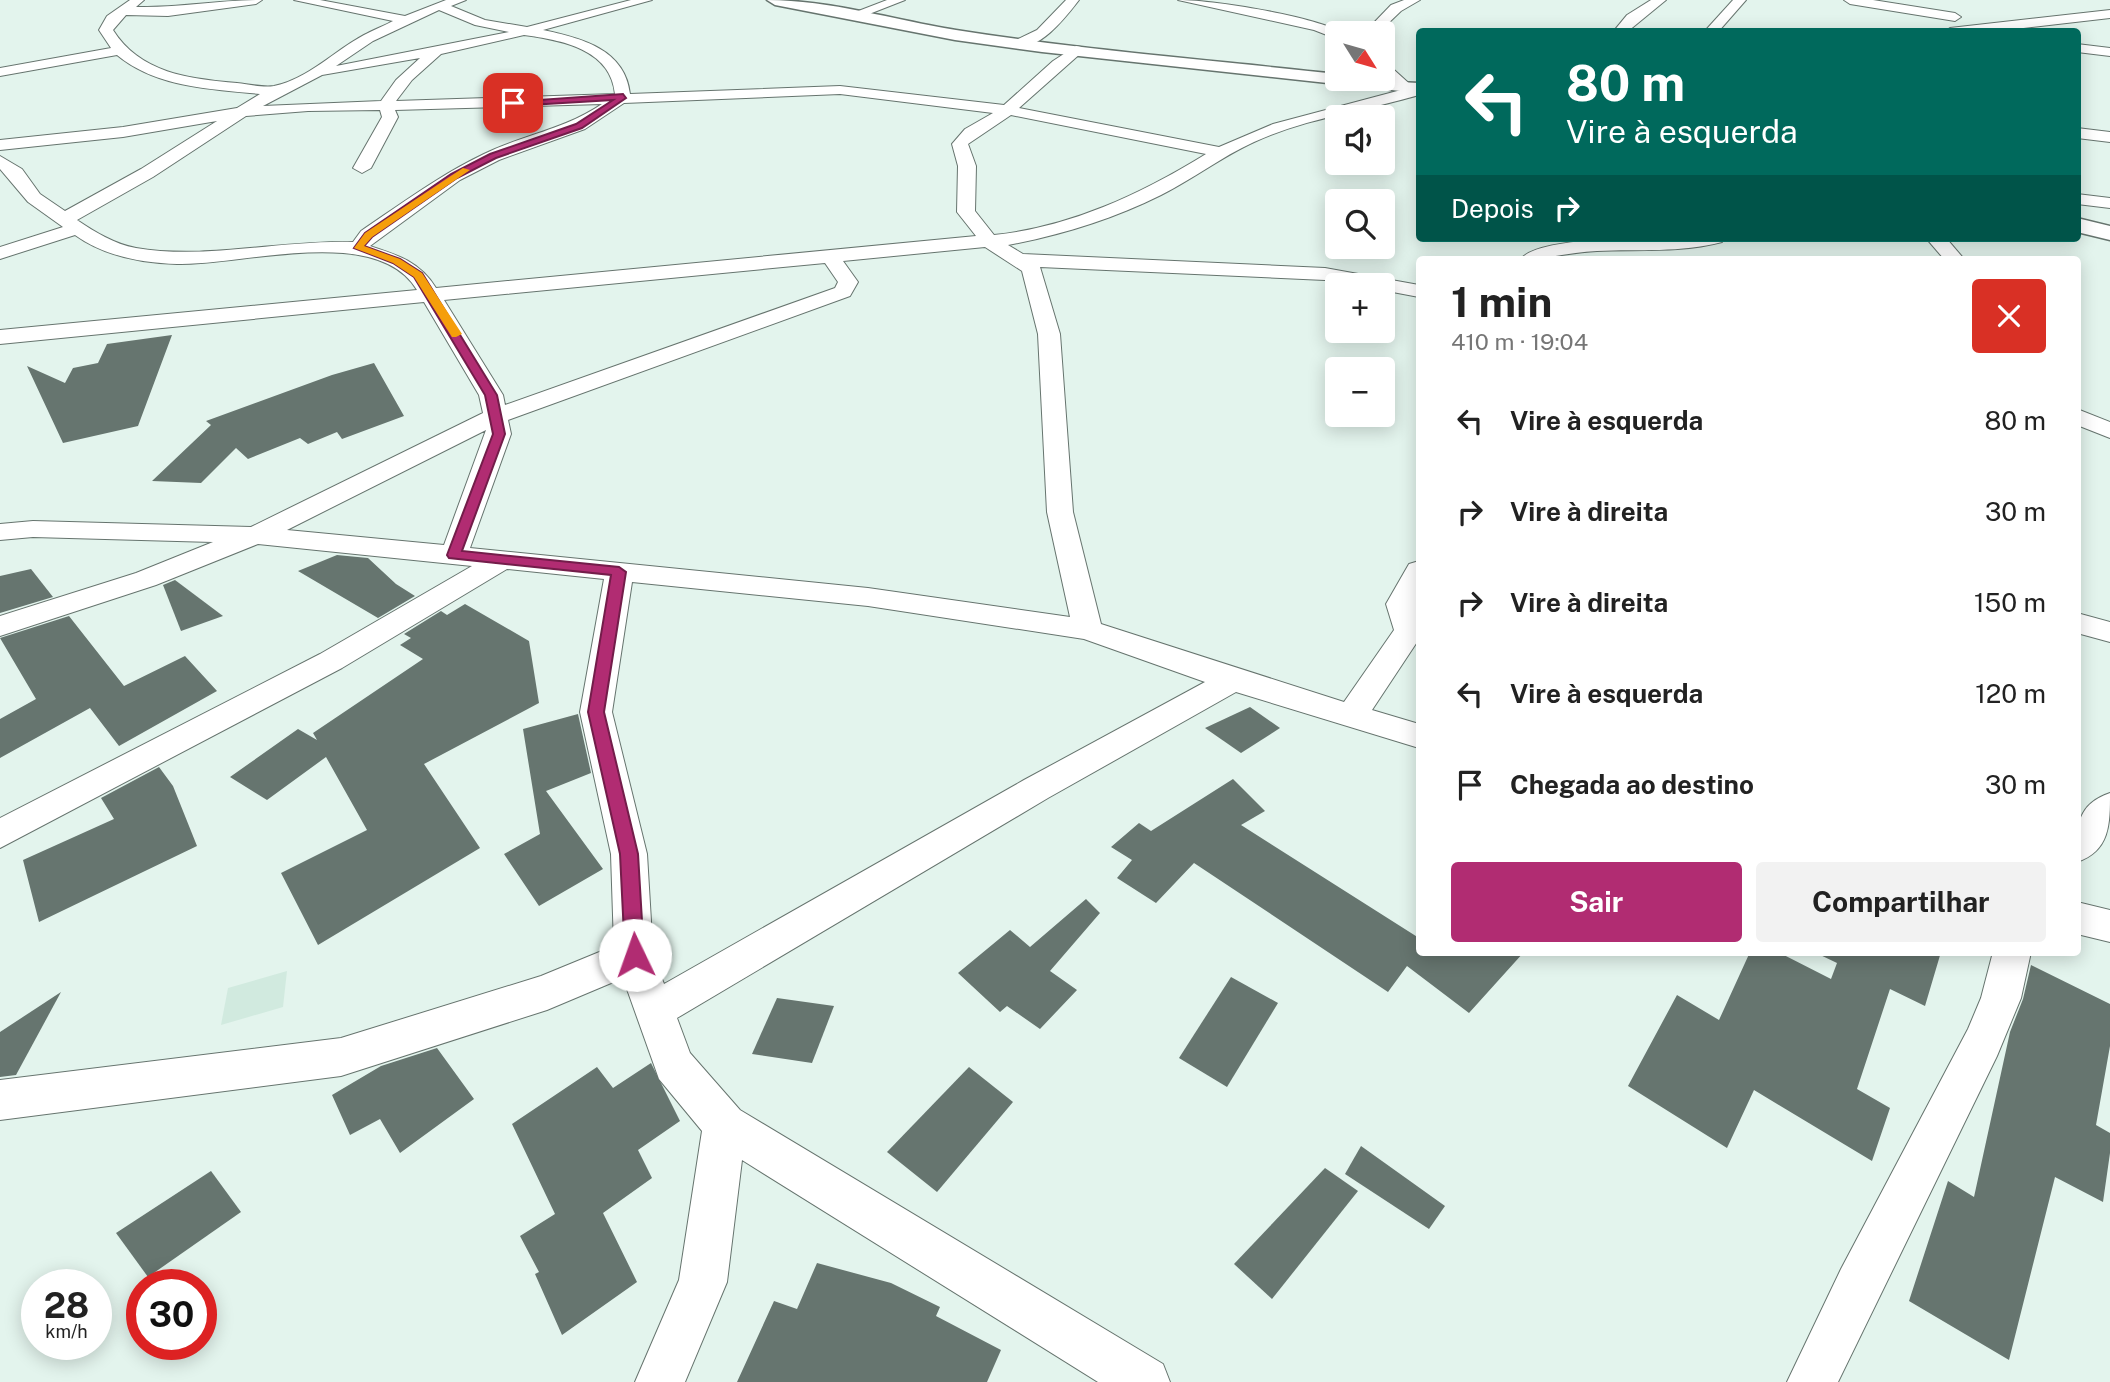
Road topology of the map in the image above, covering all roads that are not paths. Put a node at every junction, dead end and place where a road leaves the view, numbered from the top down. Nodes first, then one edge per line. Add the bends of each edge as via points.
1 (138, 0) edge
2 (256, 0) edge
3 (300, 0) edge
4 (462, 0) edge
5 (646, 0) edge
6 (775, 0) edge
7 (899, 0) edge
8 (1073, 0) edge
9 (1184, 0) edge
10 (1413, 0) edge
11 (1660, 0) edge
12 (1740, 0) edge
13 (1850, 0) edge
14 (1960, 0) edge
15 (439, 4) edge
16 (121, 11) junction
17 (2110, 14) edge
18 (854, 15) junction
19 (1955, 17) junction
20 (407, 20) junction
21 (1383, 21) edge
22 (1623, 28) edge
23 (1714, 28) edge
24 (1984, 28) joint
25 (535, 30) junction
26 (1325, 30) edge
27 (1019, 44) junction
28 (2081, 48) edge
29 (1076, 50) junction
30 (119, 51) junction
31 (438, 52) junction
32 (2110, 52) edge
33 (0, 72) edge
34 (313, 75) junction
35 (1395, 75) edge
36 (275, 91) junction
37 (1414, 93) edge
38 (623, 97) junction
39 (386, 105) junction
40 (1008, 110) junction
41 (243, 112) junction
42 (2081, 133) edge
43 (2110, 137) edge
44 (0, 145) edge
45 (1219, 152) junction
46 (0, 161) edge
47 (362, 168) dead end
48 (2081, 199) edge
49 (2110, 203) edge
50 (72, 224) junction
51 (2081, 226) edge
52 (2107, 234) edge
53 (989, 241) junction
54 (1693, 242) edge
55 (1939, 242) edge
56 (358, 248) junction
57 (1636, 252) edge
58 (0, 253) edge
59 (830, 256) junction
60 (1537, 256) edge
61 (1951, 256) edge
62 (1021, 260) junction
63 (1416, 290) edge
64 (431, 293) junction
65 (0, 337) edge
66 (496, 416) junction
67 (2081, 418) edge
68 (2110, 432) edge
69 (0, 532) edge
70 (255, 535) junction
71 (454, 555) junction
72 (502, 560) junction
73 (619, 572) junction
74 (1416, 576) edge
75 (2081, 624) edge
76 (0, 626) edge
77 (1088, 630) junction
78 (2110, 632) edge
79 (1414, 633) edge
80 (1233, 680) junction
81 (1351, 716) junction
82 (1416, 735) edge
83 (2110, 807) edge
84 (0, 834) edge
85 (2081, 843) edge
86 (2081, 919) edge
87 (2110, 926) edge
88 (635, 955) junction
89 (2011, 956) edge
90 (654, 1011) junction
91 (0, 1100) edge
92 (725, 1125) junction
93 (660, 1382) edge
94 (1145, 1382) edge
95 (1812, 1382) edge

1 - 16 street
2 - 16 street via 168,12
3 - 20 street
4 - 15 street
5 - 25 street
6 - 18 street
7 - 18 street
8 - 27 street via 1042,33
9 - 26 street
10 - 21 street
11 - 22 street
12 - 23 street
13 - 19 street
14 - 19 street
15 - 20 street
15 - 25 street via 486,24
16 - 30 street via 106,30
17 - 24 street
18 - 27 street
19 - 24 street
20 - 34 street via 368,38
25 - 31 street
25 - 38 street via 598,54 619,74
27 - 29 street
28 - 32 street
29 - 37 street
29 - 40 street
30 - 33 street
30 - 36 street via 168,78
31 - 34 street
31 - 39 street via 402,80
34 - 36 street
35 - 37 street
36 - 41 street
37 - 45 street via 1262,133
38 - 39 street via 465,106
38 - 40 street via 840,90
38 - 56 street via 579,126 493,156 454,176 368,235
39 - 41 street
39 - 47 street via 390,117
40 - 45 street
40 - 53 street via 960,144 967,166 966,212
41 - 44 street via 123,132
41 - 50 street
42 - 43 street
45 - 53 street via 1174,181 1103,215 1056,230
46 - 50 street via 16,173 34,198
48 - 49 street
50 - 56 street via 93,239 130,253 178,258
50 - 58 street
51 - 52 street
53 - 59 street
53 - 62 street
54 - 57 street
55 - 61 street
56 - 64 street via 396,261 418,275
57 - 60 street via 1549,250
59 - 64 street
59 - 66 street via 848,282 843,292
62 - 63 street via 1325,274
62 - 77 street via 1031,268 1049,334 1059,512
64 - 65 street
64 - 66 street via 491,395
66 - 70 street
66 - 71 street via 499,434
67 - 68 street
69 - 70 street
70 - 71 street
70 - 76 street via 146,579
71 - 72 street
72 - 73 street
72 - 84 street via 331,661
73 - 77 street via 868,597
73 - 88 street via 596,712 629,854
74 - 79 street via 1401,604
75 - 78 street
77 - 80 street
79 - 81 street
80 - 81 street
80 - 90 street
81 - 82 street
83 - 85 street
86 - 87 street
88 - 90 street
88 - 91 street via 547,992 341,1057
89 - 95 street via 2008,977 1972,1062
90 - 92 street via 674,1065
92 - 93 street via 703,1282
92 - 94 street

